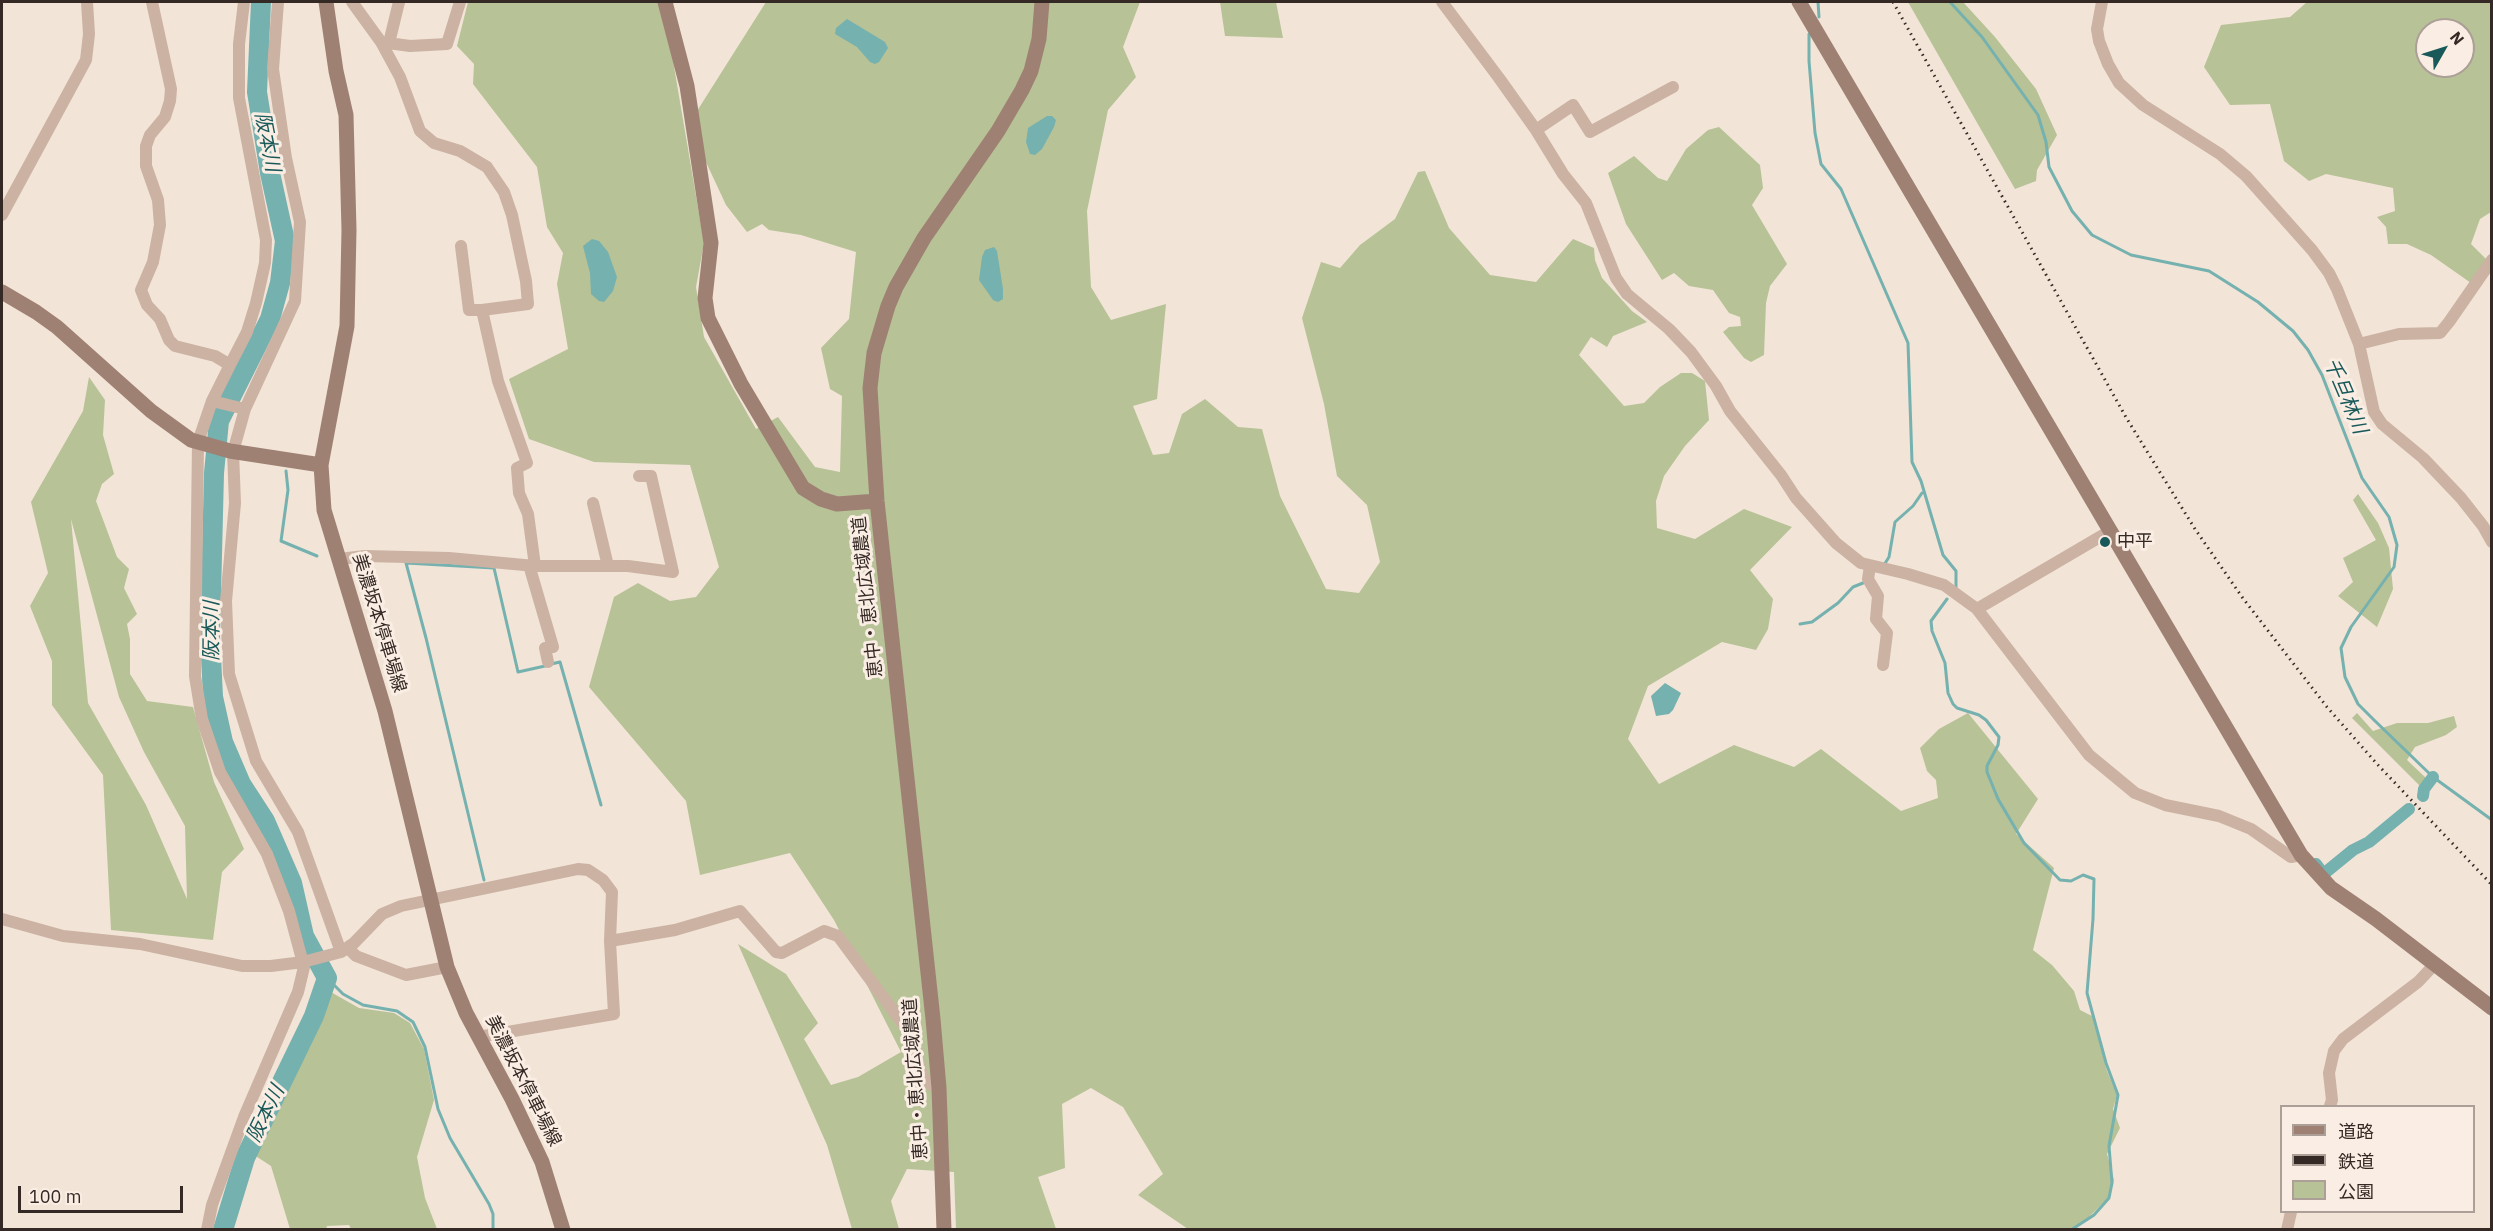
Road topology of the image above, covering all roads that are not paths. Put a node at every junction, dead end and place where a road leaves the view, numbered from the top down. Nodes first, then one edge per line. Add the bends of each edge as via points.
1 (87, 2) edge
2 (152, 2) edge
3 (244, 2) edge
4 (278, 2) edge
5 (326, 2) edge
6 (352, 2) edge
7 (399, 2) edge
8 (460, 2) edge
9 (666, 2) edge
10 (1042, 2) edge
11 (1442, 2) edge
12 (1799, 2) edge
13 (2102, 2) edge
14 (385, 42) junction
15 (1673, 87) dead end
16 (1536, 130) junction
17 (2, 215) edge
18 (461, 246) dead end
19 (2492, 260) edge
20 (2, 292) edge
21 (482, 310) junction
22 (2359, 344) junction
23 (230, 365) junction
24 (212, 401) junction
25 (245, 409) junction
26 (201, 443) junction
27 (231, 452) junction
28 (321, 465) junction
29 (639, 476) dead end
30 (877, 501) junction
31 (593, 503) dead end
32 (2110, 531) junction
33 (2492, 542) edge
34 (339, 559) junction
35 (532, 565) junction
36 (608, 566) junction
37 (1870, 566) junction
38 (1977, 609) junction
39 (548, 662) dead end
40 (1883, 665) dead end
41 (2301, 855) junction
42 (429, 899) junction
43 (2, 919) edge
44 (610, 941) junction
45 (344, 950) junction
46 (303, 962) junction
47 (2435, 964) junction
48 (447, 967) junction
49 (2492, 1008) edge
50 (478, 1037) junction
51 (939, 1088) junction
52 (2331, 1105) edge
53 (2291, 1213) edge
54 (207, 1230) edge
55 (563, 1230) edge
56 (944, 1230) edge
57 (2287, 1230) edge

1 - 17 street via 86,60
2 - 23 street via 171,89 169,108 150,135 144,156 158,200 160,225 153,262 141,290 175,346 215,356
3 - 23 street via 239,98 266,240 256,303
4 - 25 street via 273,69 300,222 296,301
5 - 28 street, 美濃坂本停車場線 via 346,115 349,230 347,326
6 - 14 street
7 - 14 street
8 - 14 street via 447,44 410,46
9 - 30 street via 687,86 711,243 705,298 708,318 741,384 803,488 837,504
10 - 30 street, 恵中・恵北広域農道 via 1039,39 1022,90 924,238 888,306 874,353 870,388
11 - 16 street
12 - 32 street
13 - 22 street via 2099,41 2119,83 2143,105 2220,154 2246,176 2329,273
14 - 21 street via 420,131 434,143 488,166 504,192 519,242 528,304
15 - 16 street via 1590,132 1573,105
16 - 37 street via 1586,203 1616,278 1627,294 1691,352 1730,411 1813,519 1851,557
18 - 21 street via 469,310
19 - 22 street via 2440,333 2399,334
20 - 26 street via 57,327 151,411 175,430
21 - 35 street via 498,381 526,463 518,468 519,494 528,514
22 - 33 street via 2374,412 2382,424 2423,458 2461,498
23 - 24 street
24 - 25 street
24 - 26 street
25 - 27 street
26 - 27 street
26 - 46 street via 195,676 202,719 220,772 267,854 290,910
27 - 28 street
27 - 45 street via 235,503 226,601 229,674 256,761 298,832
28 - 34 street, 美濃坂本停車場線 via 324,510
29 - 36 street via 651,476 673,572
30 - 51 street, 恵中・恵北広域農道
31 - 36 street
32 - 38 street
32 - 41 street
34 - 35 street via 449,558
34 - 42 street, 美濃坂本停車場線 via 385,711
35 - 36 street
35 - 39 street via 553,647 545,648
37 - 38 street via 1944,585
37 - 40 street via 1868,579 1878,596 1876,619 1887,633
38 - 41 street via 2068,731 2121,784 2165,805 2219,816 2251,829 2291,857
41 - 47 street via 2331,888
42 - 44 street via 588,870 612,892
42 - 45 street via 382,914
42 - 48 street, 美濃坂本停車場線
43 - 46 street via 63,936 140,944 242,966
44 - 50 street via 614,1014
44 - 51 street via 675,930 740,912 776,952 782,953 824,931 838,936 912,1036 922,1076
45 - 46 street
45 - 48 street via 406,975
46 - 54 street via 298,992 244,1117 212,1205
47 - 49 street
47 - 52 street via 2418,982 2343,1039 2334,1051 2329,1073
48 - 50 street, 美濃坂本停車場線
50 - 55 street, 美濃坂本停車場線 via 538,1152
51 - 56 street, 恵中・恵北広域農道
53 - 57 street

